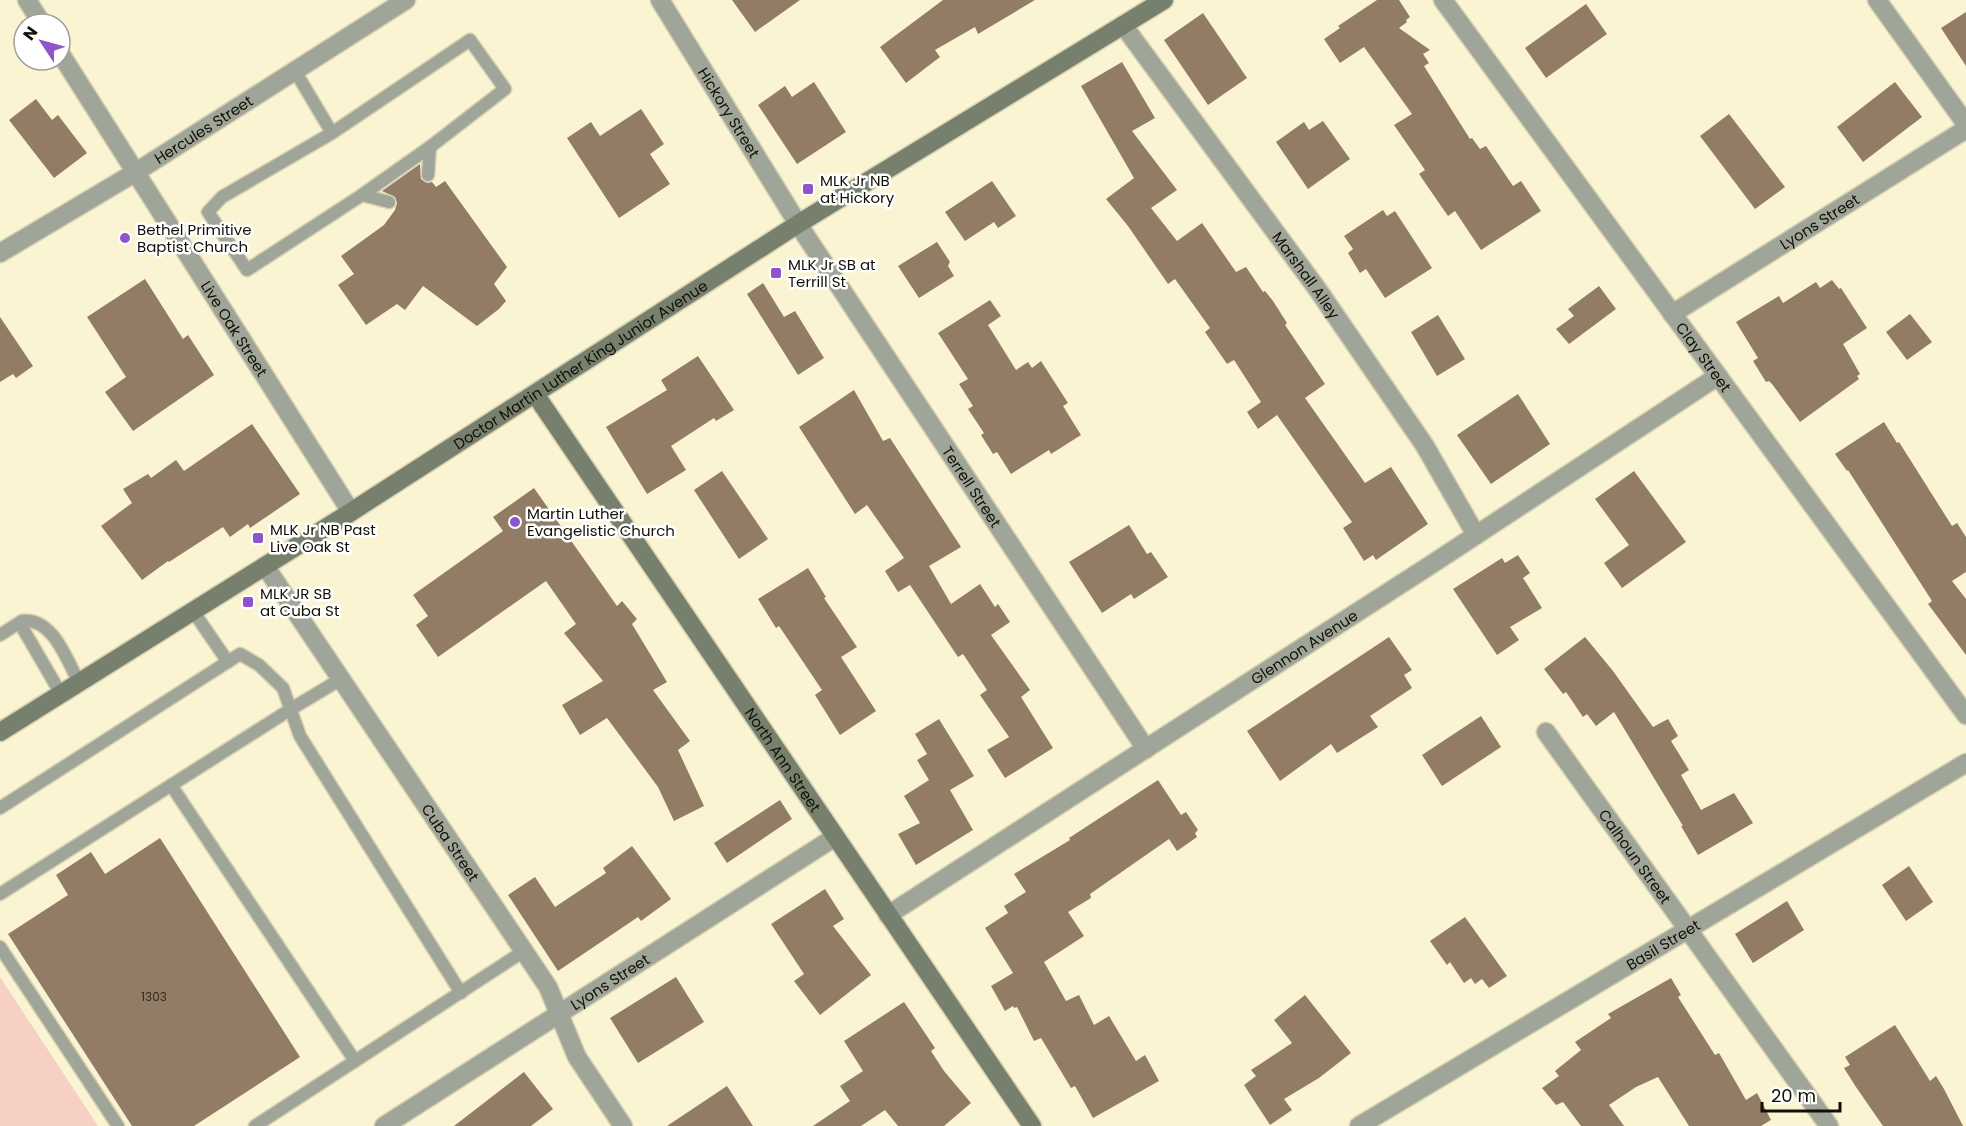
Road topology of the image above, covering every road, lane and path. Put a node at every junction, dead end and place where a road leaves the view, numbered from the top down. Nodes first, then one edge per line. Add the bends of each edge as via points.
1 (406, 0) edge
2 (660, 0) edge
3 (1164, 0) edge
4 (1443, 0) edge
5 (1877, 0) edge
6 (1123, 25) junction
7 (295, 71) junction
8 (72, 72) edge
9 (1966, 124) edge
10 (1966, 129) edge
11 (332, 133) junction
12 (430, 147) junction
13 (136, 172) junction
14 (428, 175) dead end
15 (362, 195) junction
16 (389, 201) dead end
17 (798, 224) junction
18 (0, 253) edge
19 (1672, 314) junction
20 (1718, 376) junction
21 (535, 394) junction
22 (351, 512) junction
23 (1476, 535) junction
24 (265, 566) junction
25 (194, 611) junction
26 (22, 621) junction
27 (0, 635) edge
28 (228, 662) junction
29 (341, 679) junction
30 (79, 682) junction
31 (61, 694) junction
32 (291, 709) junction
33 (1966, 715) edge
34 (0, 732) edge
35 (1546, 732) dead end
36 (1146, 749) junction
37 (1966, 763) edge
38 (171, 785) junction
39 (0, 808) edge
40 (835, 837) junction
41 (0, 894) edge
42 (888, 915) junction
43 (1688, 929) junction
44 (0, 947) edge
45 (524, 951) junction
46 (461, 993) junction
47 (559, 1014) junction
48 (355, 1061) junction
49 (118, 1126) edge
50 (255, 1126) edge
51 (384, 1126) edge
52 (623, 1126) edge
53 (1032, 1126) edge
54 (1359, 1126) edge
55 (1828, 1126) edge

1 - 7 street, Hercules Street
2 - 17 street, Hickory Street
3 - 6 main road, Doctor Martin Luther King Junior Avenue
4 - 19 street, Clay Street
5 - 9 street
6 - 17 main road, Doctor Martin Luther King Junior Avenue
6 - 23 street, Marshall Alley via 1318,290 1425,446
7 - 11 lane
7 - 13 street, Hercules Street
8 - 13 street, Live Oak Street
10 - 19 street, Lyons Street
11 - 12 lane via 470,40 505,89
11 - 15 lane via 222,196 208,212 247,270
12 - 14 lane
12 - 15 lane
13 - 18 street, Hercules Street
13 - 22 street, Live Oak Street
15 - 16 lane
17 - 21 main road, Doctor Martin Luther King Junior Avenue
17 - 36 street, Terrell Street
19 - 20 street, Clay Street
20 - 23 street, Glennon Avenue
20 - 33 street, Clay Street
21 - 22 main road, Doctor Martin Luther King Junior Avenue
21 - 40 main road, North Ann Street
22 - 24 main road, Doctor Martin Luther King Junior Avenue
23 - 36 street, Glennon Avenue
24 - 25 main road, Doctor Martin Luther King Junior Avenue
24 - 29 street, Cuba Street
25 - 28 lane
25 - 30 main road, Doctor Martin Luther King Junior Avenue
26 - 27 lane
26 - 30 lane via 50,632
26 - 31 lane
28 - 32 lane via 240,654 259,666 283,688
28 - 39 lane
29 - 32 lane
29 - 45 street, Cuba Street
30 - 31 main road, Doctor Martin Luther King Junior Avenue
31 - 34 main road, Doctor Martin Luther King Junior Avenue
32 - 38 lane
32 - 46 lane via 300,736
35 - 43 street, Calhoun Street
36 - 42 street, Glennon Avenue
37 - 43 street, Basil Street
38 - 41 lane
38 - 48 lane
40 - 42 main road, North Ann Street
40 - 47 street, Lyons Street
42 - 53 main road, North Ann Street
43 - 54 street, Basil Street
43 - 55 street, Calhoun Street
44 - 49 lane
45 - 46 lane
45 - 47 street, Cuba Street via 548,987
46 - 48 lane
47 - 51 street, Lyons Street
47 - 52 street, Cuba Street via 577,1058
48 - 50 lane

